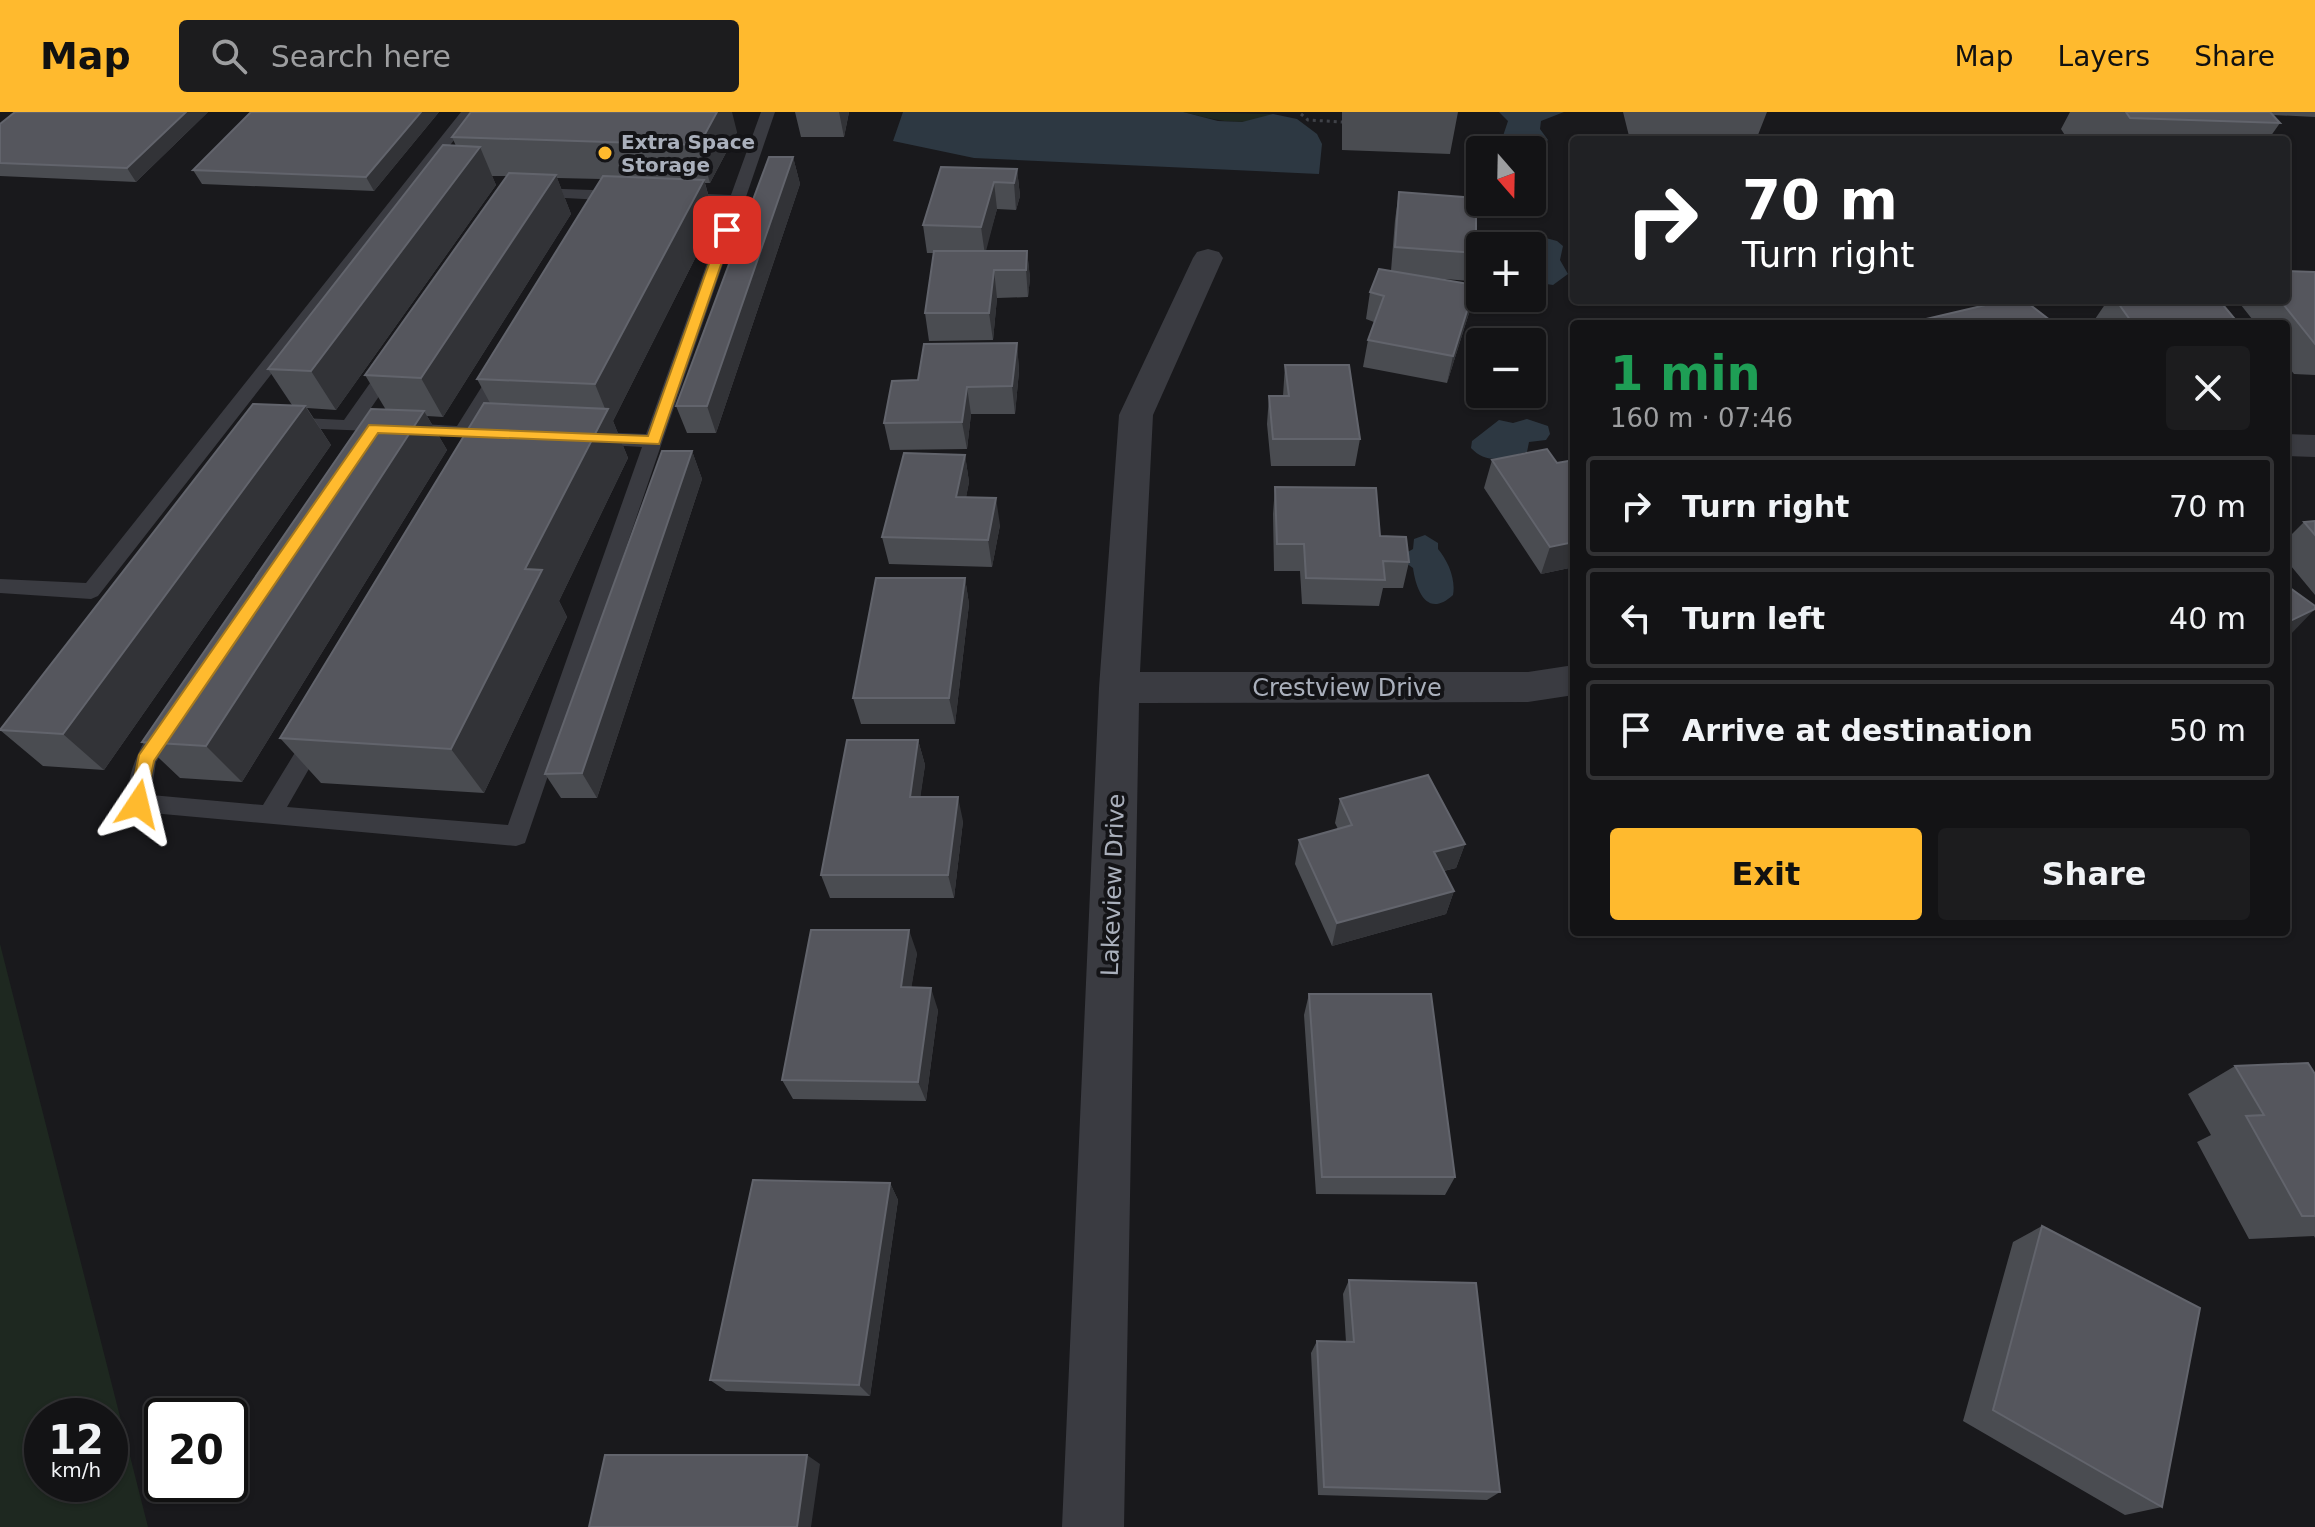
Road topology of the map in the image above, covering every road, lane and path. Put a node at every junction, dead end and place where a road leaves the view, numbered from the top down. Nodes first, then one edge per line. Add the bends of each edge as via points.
1 (469, 112) edge
2 (768, 112) edge
3 (1301, 114) edge
4 (1342, 122) dead end
5 (514, 192) edge
6 (638, 197) edge
7 (666, 198) edge
8 (737, 200) junction
9 (1208, 258) dead end
10 (404, 348) edge
11 (511, 353) edge
12 (303, 424) edge
13 (349, 426) junction
14 (374, 428) junction
15 (462, 432) junction
16 (576, 437) edge
17 (654, 441) junction
18 (2290, 445) edge
19 (2315, 446) edge
20 (357, 454) edge
21 (482, 461) edge
22 (0, 586) edge
23 (1570, 681) edge
24 (1119, 688) junction
25 (181, 709) edge
26 (327, 719) edge
27 (270, 814) junction
28 (1093, 1527) edge

1 - 22 lane via 91,591
2 - 8 lane
3 - 4 path via 1308,120
5 - 6 lane via 605,202
7 - 8 lane
8 - 17 lane
9 - 24 street, Lakeview Drive via 1136,415
10 - 13 lane
11 - 15 lane
12 - 13 lane
13 - 14 lane
14 - 15 lane
14 - 20 lane
15 - 21 lane via 506,434
16 - 17 lane
17 - 27 lane via 516,836
18 - 19 street
23 - 24 street, Crestview Drive via 1528,687
24 - 28 street, Lakeview Drive
25 - 27 lane via 145,760 138,804
26 - 27 lane

